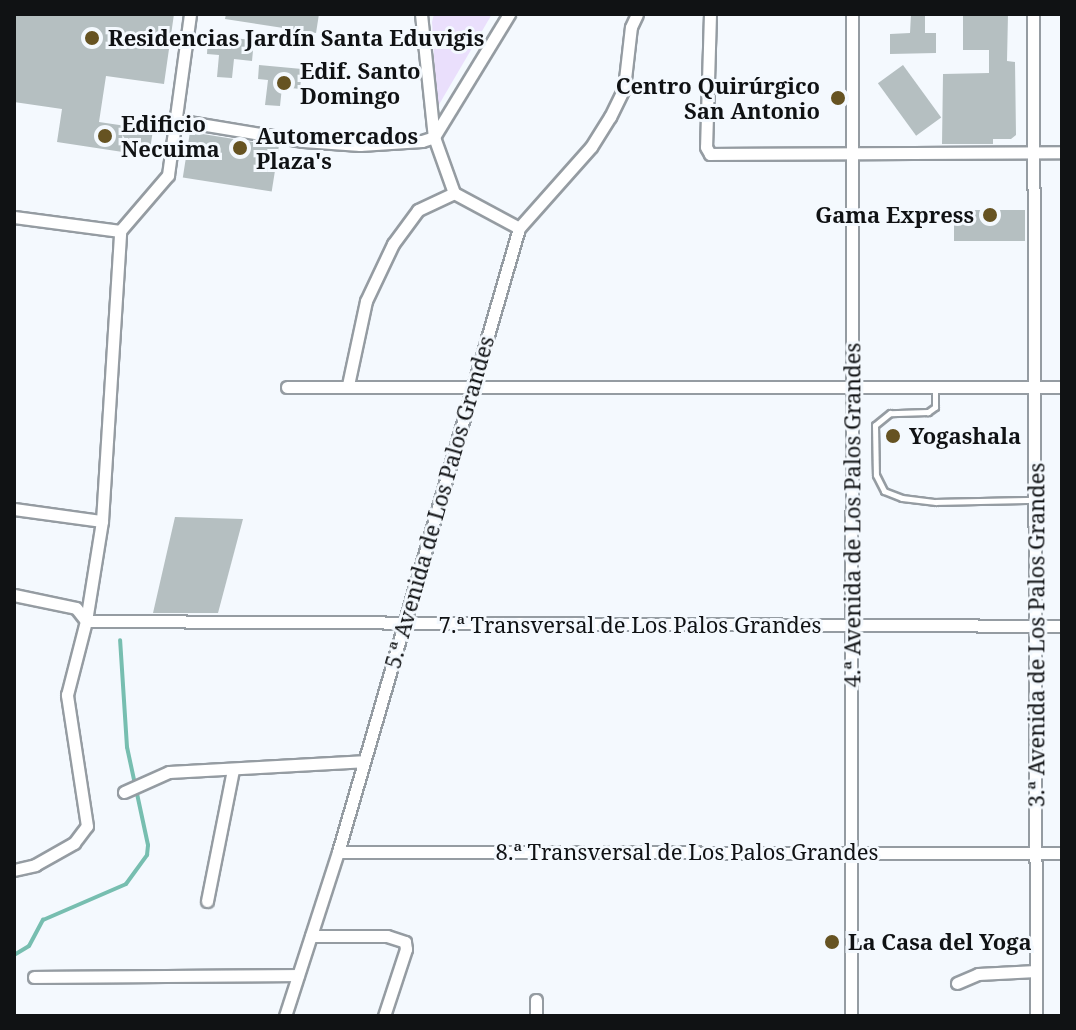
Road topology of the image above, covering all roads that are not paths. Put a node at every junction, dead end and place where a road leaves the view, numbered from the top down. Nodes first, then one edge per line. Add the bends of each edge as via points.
1 (190, 14) edge
2 (421, 14) edge
3 (509, 14) edge
4 (637, 14) edge
5 (710, 14) edge
6 (852, 14) edge
7 (1033, 14) edge
8 (176, 120) junction
9 (434, 137) junction
10 (851, 152) junction
11 (1034, 152) junction
12 (1062, 152) edge
13 (454, 193) junction
14 (14, 217) edge
15 (519, 228) junction
16 (120, 231) junction
17 (348, 385) junction
18 (473, 385) junction
19 (287, 387) dead end
20 (935, 387) junction
21 (1036, 387) junction
22 (1062, 387) edge
23 (853, 389) junction
24 (1036, 500) junction
25 (14, 509) edge
26 (102, 521) junction
27 (14, 595) edge
28 (86, 621) junction
29 (402, 625) junction
30 (1037, 625) junction
31 (852, 626) junction
32 (1062, 626) edge
33 (363, 761) junction
34 (233, 770) junction
35 (124, 792) dead end
36 (338, 852) junction
37 (852, 852) junction
38 (1036, 852) junction
39 (1062, 853) edge
40 (14, 870) edge
41 (207, 901) dead end
42 (311, 936) junction
43 (1036, 971) junction
44 (298, 975) junction
45 (34, 977) dead end
46 (957, 983) dead end
47 (536, 1000) dead end
48 (285, 1016) edge
49 (384, 1016) edge
50 (536, 1016) edge
51 (851, 1016) edge
52 (1036, 1016) edge

1 - 8 street
2 - 9 street
3 - 9 street
4 - 15 street, 5.ª Avenida de Los Palos Grandes via 624,88 610,117 591,147
5 - 10 street via 706,152
6 - 10 street, 4.ª Avenida de Los Palos Grandes
7 - 11 street, 3.ª Avenida de Los Palos Grandes
8 - 9 street via 318,142 392,144
8 - 16 street via 164,184
9 - 13 street
10 - 11 street
10 - 23 street, 4.ª Avenida de Los Palos Grandes
11 - 12 street
11 - 21 street, 3.ª Avenida de Los Palos Grandes
13 - 15 street
13 - 17 street via 418,210 393,244 366,301
14 - 16 street
15 - 18 street, 5.ª Avenida de Los Palos Grandes
16 - 26 street
17 - 18 street
17 - 19 street
18 - 23 street
18 - 29 street, 5.ª Avenida de Los Palos Grandes
20 - 21 street
20 - 23 street
20 - 24 lane via 935,407 928,412 890,413 875,425 876,475 884,491 936,502
21 - 22 street
21 - 24 street, 3.ª Avenida de Los Palos Grandes
23 - 31 street, 4.ª Avenida de Los Palos Grandes
24 - 30 street, 3.ª Avenida de Los Palos Grandes
25 - 26 street
26 - 28 street
27 - 28 street, 7.ª Transversal de Los Palos Grandes via 76,608
28 - 29 street, 7.ª Transversal de Los Palos Grandes
28 - 40 street via 67,695 87,826 74,843 35,865
29 - 31 street, 7.ª Transversal de Los Palos Grandes
29 - 33 street, 5.ª Avenida de Los Palos Grandes
30 - 31 street, 7.ª Transversal de Los Palos Grandes
30 - 32 street, 7.ª Transversal de Los Palos Grandes
30 - 38 street, 3.ª Avenida de Los Palos Grandes
31 - 37 street, 4.ª Avenida de Los Palos Grandes
33 - 34 street
33 - 36 street, 5.ª Avenida de Los Palos Grandes
34 - 35 street via 169,772
34 - 41 street
36 - 37 street, 8.ª Transversal de Los Palos Grandes
36 - 42 street, 5.ª Avenida de Los Palos Grandes
37 - 38 street, 8.ª Transversal de Los Palos Grandes
37 - 51 street, 4.ª Avenida de Los Palos Grandes
38 - 39 street, 8.ª Transversal de Los Palos Grandes
38 - 43 street, 3.ª Avenida de Los Palos Grandes
42 - 44 street, 5.ª Avenida de Los Palos Grandes
42 - 49 street via 387,936 405,942
43 - 46 street via 978,974
43 - 52 street, 3.ª Avenida de Los Palos Grandes
44 - 45 street
44 - 48 street, 5.ª Avenida de Los Palos Grandes
47 - 50 street

